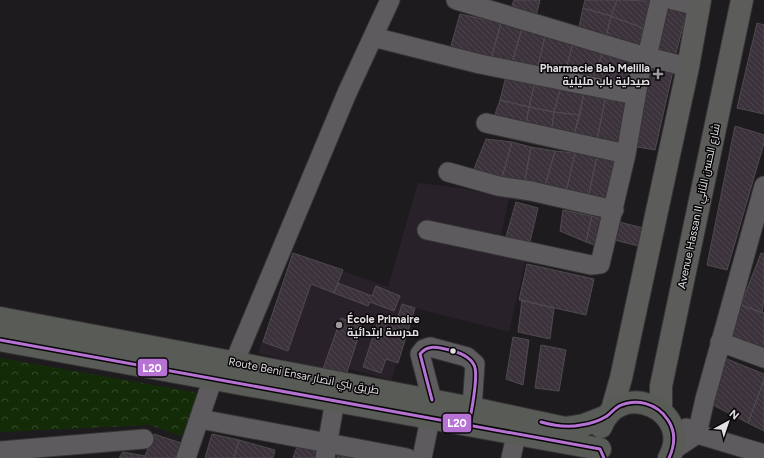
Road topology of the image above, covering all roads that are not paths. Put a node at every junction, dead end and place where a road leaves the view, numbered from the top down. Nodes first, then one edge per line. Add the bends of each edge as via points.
1 (390, 0) edge
2 (456, 0) edge
3 (660, 0) edge
4 (673, 0) edge
5 (742, 0) edge
6 (699, 3) edge
7 (373, 37) junction
8 (645, 56) junction
9 (688, 66) junction
10 (635, 95) junction
11 (486, 123) dead end
12 (626, 154) junction
13 (448, 172) dead end
14 (764, 186) edge
15 (614, 210) junction
16 (427, 230) dead end
17 (756, 248) edge
18 (0, 318) edge
19 (0, 340) edge
20 (720, 342) junction
21 (764, 358) edge
22 (225, 374) junction
23 (335, 400) junction
24 (431, 410) junction
25 (610, 413) junction
26 (663, 414) junction
27 (470, 417) junction
28 (200, 419) junction
29 (697, 434) junction
30 (516, 435) junction
31 (144, 439) dead end
32 (108, 450) edge
33 (326, 450) edge
34 (0, 451) edge
35 (23, 454) edge
36 (671, 454) edge
37 (764, 454) edge
38 (600, 455) edge
39 (186, 458) edge
40 (407, 458) edge
41 (422, 458) edge
42 (511, 458) edge

1 - 7 street
2 - 8 street
3 - 8 street
4 - 6 street
5 - 26 main road, Avenue Hassan II شارع الحسن الثاني via 661,386
6 - 9 main road
7 - 10 street via 480,64
7 - 22 street
8 - 9 street
8 - 10 street
9 - 25 main road via 621,378
10 - 12 street
11 - 12 street
12 - 15 street
13 - 15 street via 498,186
14 - 17 street
15 - 16 street via 602,262 597,265
17 - 20 street
18 - 22 highway, Route Beni Ensar طريق بني انصار
19 - 22 highway, Route Beni Ensar طريق بني انصار
20 - 21 street
20 - 29 street
22 - 23 highway, Route Beni Ensar طريق بني انصار
22 - 24 highway, Route Beni Ensar طريق بني انصار
22 - 28 street
23 - 24 highway, Route Beni Ensar طريق بني انصار
23 - 33 street
24 - 27 highway, Route Beni Ensar طريق بني انصار
24 - 27 street via 420,354 430,347 467,357 475,364
24 - 41 street
25 - 26 highway, Route Beni Ensar طريق بني انصار via 628,403 637,402 650,405
25 - 27 highway, Route Beni Ensar طريق بني انصار via 584,425 566,428
25 - 38 highway via 600,432
26 - 29 street
26 - 36 highway via 674,435
27 - 30 highway, Route Beni Ensar طريق بني انصار
28 - 33 street
28 - 39 street
29 - 36 street
29 - 37 street
30 - 38 highway, Route Beni Ensar طريق بني انصار
30 - 42 street
31 - 32 street
32 - 35 street
33 - 40 street
34 - 35 street

